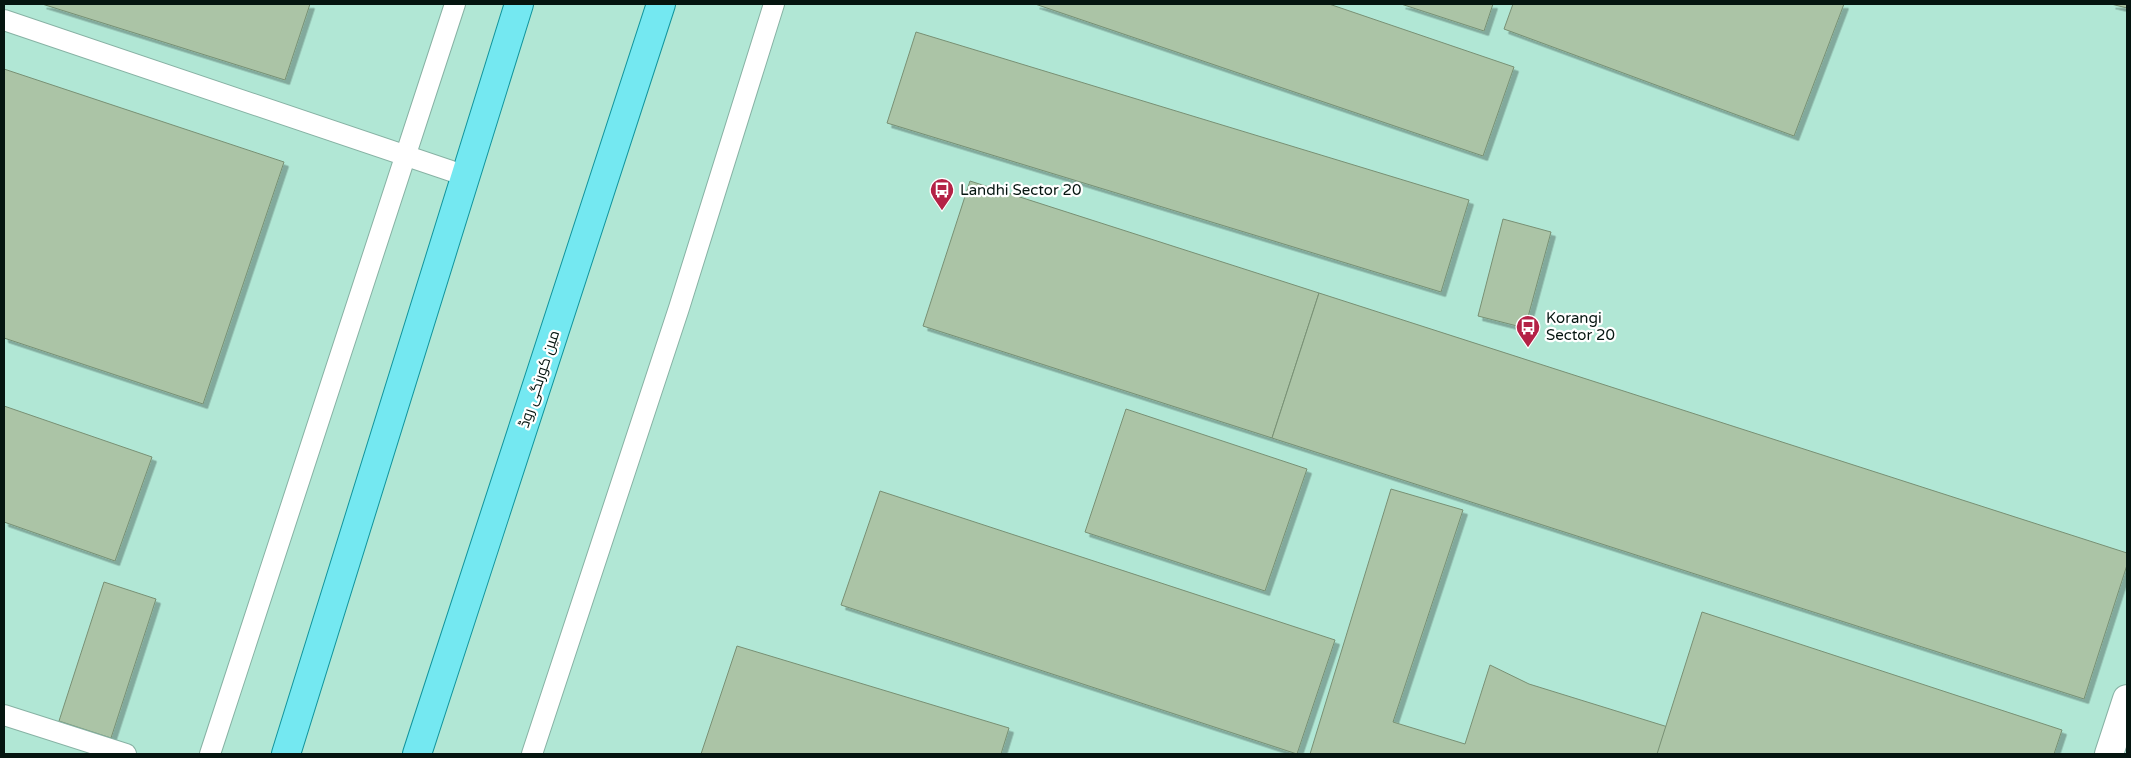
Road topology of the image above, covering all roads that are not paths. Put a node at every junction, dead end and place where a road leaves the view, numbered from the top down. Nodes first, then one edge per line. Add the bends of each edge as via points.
1 (455, 4) edge
2 (519, 4) edge
3 (661, 4) edge
4 (774, 4) edge
5 (4, 20) edge
6 (405, 154) junction
7 (466, 176) junction
8 (2127, 699) edge
9 (4, 715) edge
10 (126, 754) edge
11 (210, 754) edge
12 (286, 754) edge
13 (417, 754) edge
14 (532, 754) edge
15 (2109, 754) edge

1 - 6 lane
2 - 7 main road
3 - 13 main road, مین کورنگی روڈ
4 - 14 lane via 679,308
5 - 6 lane
6 - 7 lane
6 - 11 lane
7 - 12 main road
8 - 15 street
9 - 10 lane

